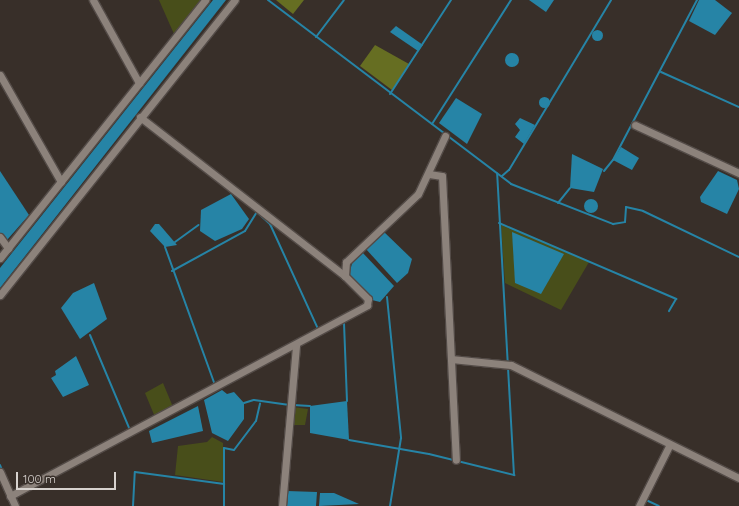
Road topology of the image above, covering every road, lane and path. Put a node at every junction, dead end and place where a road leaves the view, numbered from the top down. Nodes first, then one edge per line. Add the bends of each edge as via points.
1 (93, 0) edge
2 (205, 0) edge
3 (234, 0) edge
4 (0, 75) edge
5 (139, 84) junction
6 (140, 117) junction
7 (635, 125) dead end
8 (445, 136) dead end
9 (739, 173) edge
10 (429, 174) junction
11 (61, 182) junction
12 (0, 238) edge
13 (8, 248) junction
14 (0, 258) edge
15 (345, 276) junction
16 (0, 295) edge
17 (296, 345) junction
18 (451, 359) junction
19 (670, 444) junction
20 (456, 460) dead end
21 (0, 472) edge
22 (739, 478) edge
23 (10, 496) junction
24 (15, 506) edge
25 (282, 506) edge
26 (639, 506) edge

1 - 5 street
2 - 5 street
3 - 6 street
4 - 11 street
5 - 11 street
6 - 15 street
6 - 16 street
7 - 9 street
8 - 10 street
10 - 15 street via 409,205 348,258
10 - 18 street via 442,176
11 - 13 street
12 - 13 street
13 - 14 street
15 - 17 street via 369,304
17 - 23 street
17 - 25 street
18 - 19 street via 511,365
18 - 20 street
19 - 22 street
19 - 26 street
21 - 23 street
23 - 24 street

